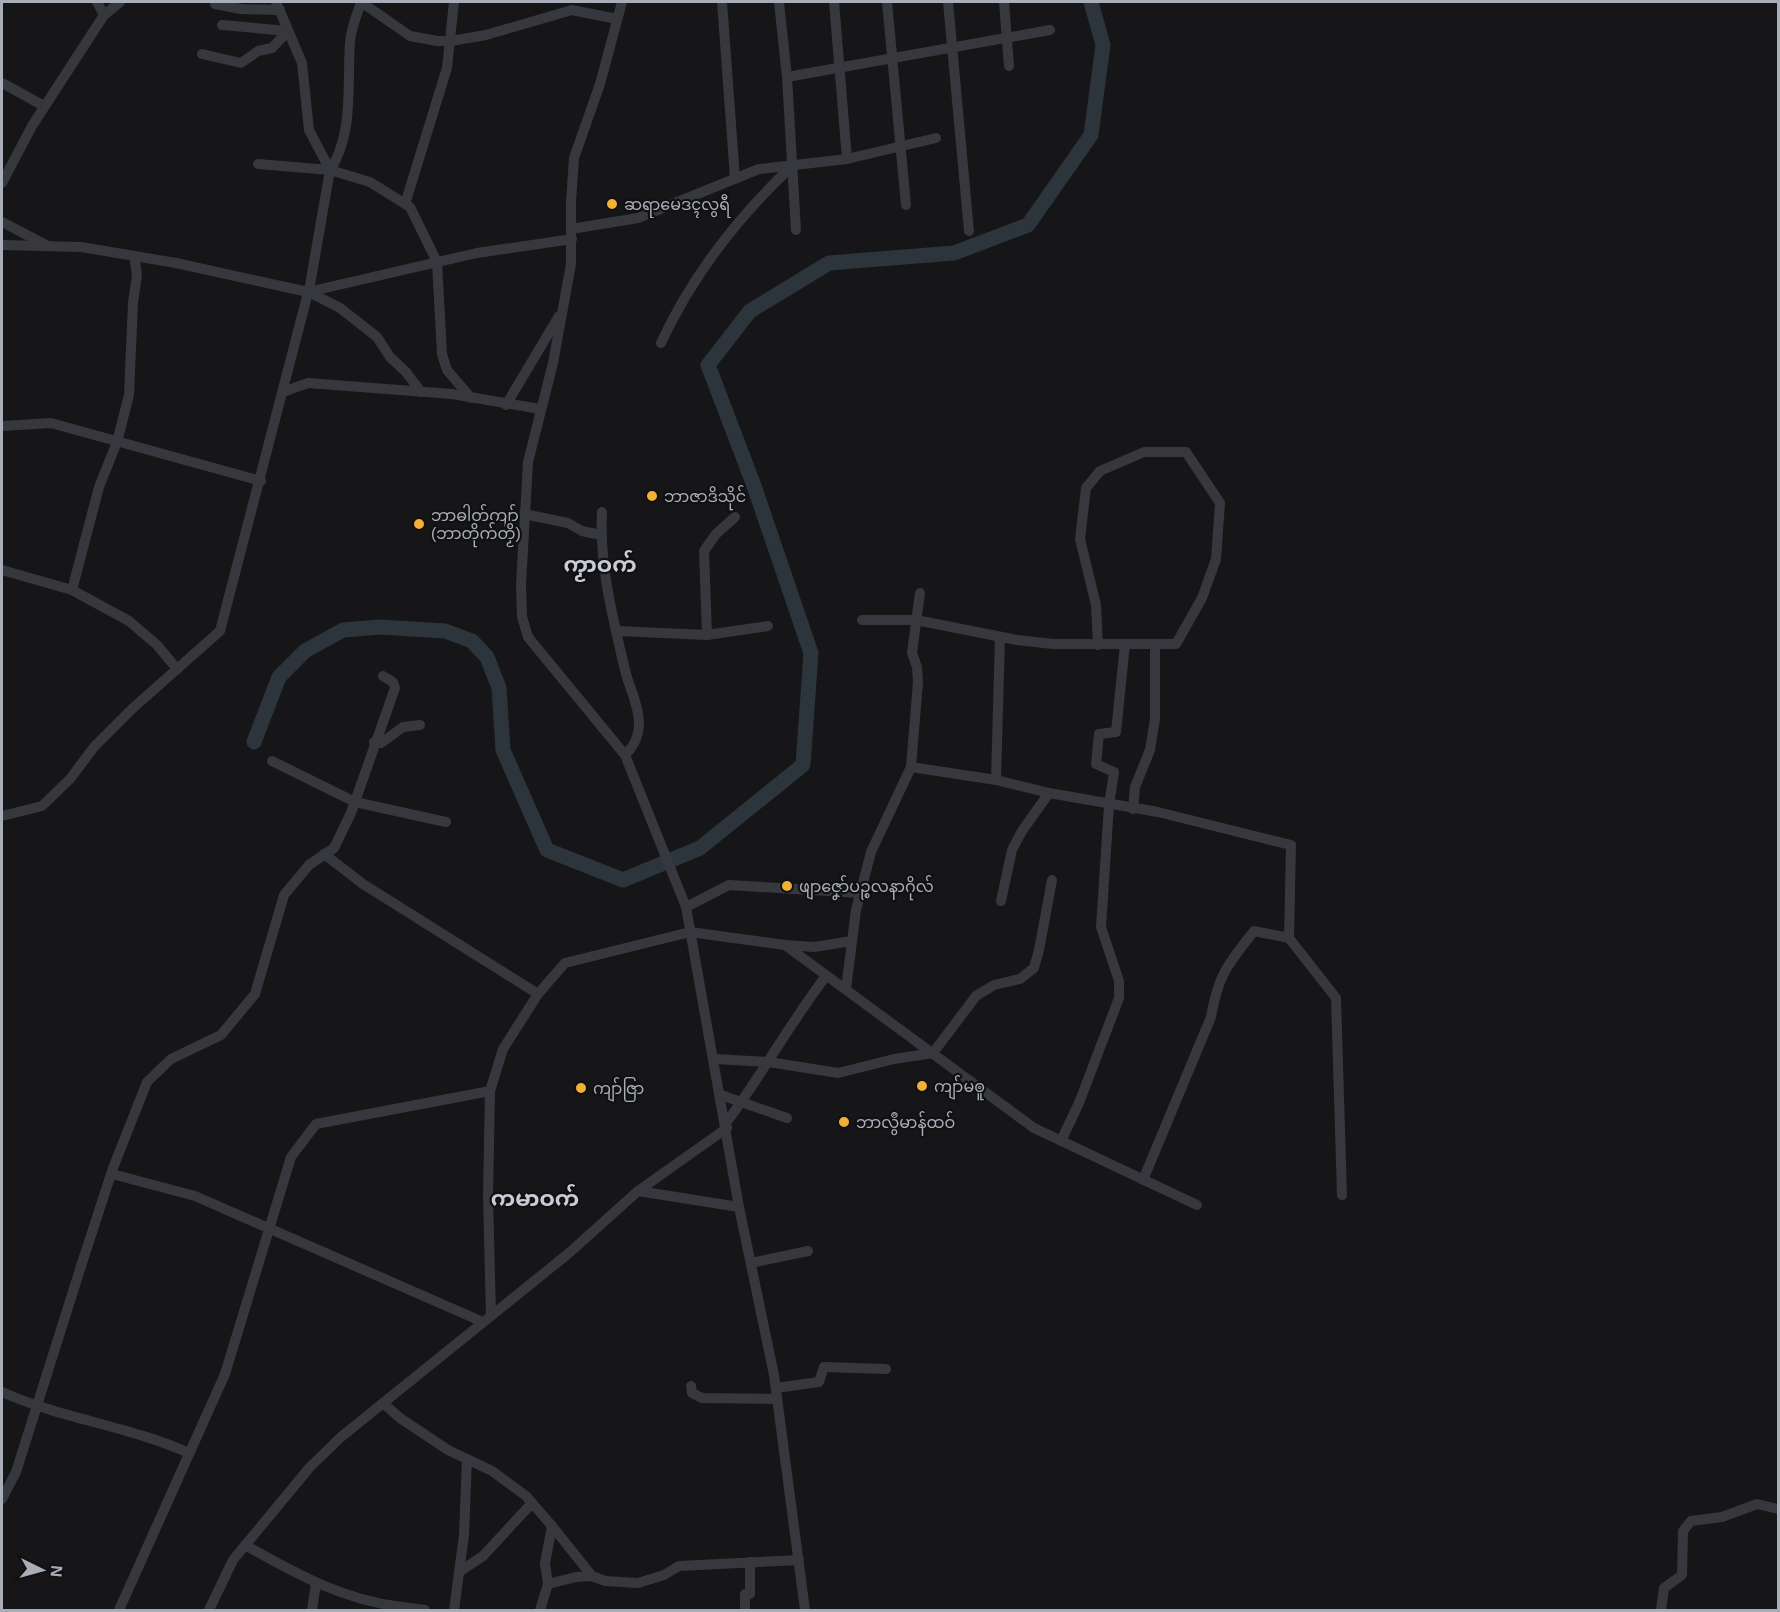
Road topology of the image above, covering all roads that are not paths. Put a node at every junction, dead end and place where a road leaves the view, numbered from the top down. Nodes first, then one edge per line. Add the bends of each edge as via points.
1 (97, 2) edge
2 (120, 2) edge
3 (361, 2) edge
4 (454, 2) edge
5 (622, 2) edge
6 (722, 2) edge
7 (779, 2) edge
8 (834, 2) edge
9 (887, 2) edge
10 (948, 2) edge
11 (1004, 2) edge
12 (214, 4) dead end
13 (278, 6) edge
14 (104, 15) junction
15 (617, 19) junction
16 (222, 25) dead end
17 (1050, 30) dead end
18 (288, 31) junction
19 (1007, 38) junction
20 (451, 41) junction
21 (952, 48) junction
22 (202, 54) dead end
23 (892, 58) junction
24 (1009, 66) dead end
25 (838, 68) junction
26 (787, 77) junction
27 (2, 83) edge
28 (44, 106) junction
29 (936, 138) dead end
30 (900, 147) junction
31 (847, 159) junction
32 (258, 164) dead end
33 (792, 166) junction
34 (330, 170) junction
35 (735, 178) junction
36 (2, 183) edge
37 (405, 204) junction
38 (906, 205) dead end
39 (2, 222) edge
40 (796, 230) dead end
41 (969, 231) dead end
42 (571, 234) junction
43 (2, 245) edge
44 (48, 246) junction
45 (134, 256) junction
46 (437, 262) junction
47 (308, 292) junction
48 (562, 311) junction
49 (661, 343) dead end
50 (283, 392) junction
51 (421, 392) junction
52 (471, 398) junction
53 (506, 405) junction
54 (540, 409) junction
55 (2, 426) edge
56 (117, 441) junction
57 (261, 481) junction
58 (602, 512) dead end
59 (524, 514) junction
60 (735, 517) dead end
61 (601, 535) junction
62 (2, 570) edge
63 (72, 590) junction
64 (920, 593) dead end
65 (862, 620) dead end
66 (916, 620) junction
67 (768, 626) dead end
68 (618, 631) junction
69 (708, 635) junction
70 (1000, 637) junction
71 (1125, 644) junction
72 (1098, 645) junction
73 (1155, 650) dead end
74 (177, 669) junction
75 (383, 676) dead end
76 (420, 725) dead end
77 (374, 742) junction
78 (625, 755) junction
79 (272, 761) dead end
80 (911, 767) junction
81 (996, 780) junction
82 (1049, 793) junction
83 (354, 801) junction
84 (1109, 805) junction
85 (1133, 809) junction
86 (2, 816) edge
87 (446, 822) dead end
88 (324, 854) junction
89 (1052, 880) dead end
90 (861, 892) junction
91 (1001, 901) dead end
92 (686, 907) junction
93 (690, 932) junction
94 (1290, 938) junction
95 (852, 941) junction
96 (784, 945) junction
97 (826, 976) junction
98 (846, 989) junction
99 (538, 994) junction
100 (933, 1053) junction
101 (714, 1059) junction
102 (769, 1062) junction
103 (490, 1090) junction
104 (722, 1095) junction
105 (742, 1102) junction
106 (787, 1118) dead end
107 (726, 1125) junction
108 (1061, 1141) junction
109 (112, 1174) junction
110 (1143, 1180) junction
111 (638, 1191) junction
112 (1342, 1195) dead end
113 (1197, 1205) dead end
114 (739, 1207) junction
115 (271, 1229) junction
116 (808, 1251) dead end
117 (751, 1263) junction
118 (487, 1319) junction
119 (886, 1369) dead end
120 (691, 1386) dead end
121 (2, 1392) edge
122 (776, 1393) junction
123 (383, 1403) junction
124 (35, 1407) junction
125 (189, 1454) junction
126 (467, 1459) junction
127 (2, 1499) edge
128 (532, 1503) junction
129 (1779, 1509) edge
130 (552, 1526) junction
131 (245, 1545) junction
132 (799, 1560) junction
133 (750, 1562) junction
134 (459, 1572) junction
135 (592, 1576) junction
136 (316, 1583) junction
137 (548, 1584) junction
138 (402, 1609) edge
139 (119, 1611) edge
140 (209, 1611) edge
141 (312, 1611) edge
142 (425, 1611) edge
143 (454, 1611) edge
144 (540, 1611) edge
145 (745, 1611) edge
146 (805, 1611) edge
147 (1661, 1611) edge

1 - 14 street
2 - 14 street
3 - 20 street via 410,36
3 - 34 street via 350,40 344,134 339,156
4 - 20 street
5 - 15 street
6 - 35 street
7 - 26 street
8 - 25 street
9 - 23 street
10 - 21 street
11 - 19 street
12 - 13 street via 241,9
13 - 18 street
14 - 28 street
15 - 20 street via 572,10
15 - 42 street via 574,158
16 - 18 street
17 - 19 street
18 - 22 street via 272,48 258,51 241,63
18 - 34 street via 302,63 309,130
19 - 21 street
19 - 24 street
20 - 37 street via 431,127
21 - 23 street
21 - 41 street
23 - 25 street
23 - 30 street
25 - 26 street
25 - 31 street
26 - 33 street
27 - 28 street
28 - 36 street
29 - 30 street
30 - 31 street
30 - 38 street
31 - 33 street
32 - 34 street
33 - 35 street via 759,168
33 - 40 street
33 - 49 street via 770,186 693,282
34 - 37 street via 370,182
34 - 47 street
35 - 42 street via 638,218
37 - 46 street
39 - 44 street
42 - 46 street
42 - 48 street via 571,264
43 - 44 street
44 - 45 street
45 - 47 street
45 - 56 street via 137,275 129,395
46 - 47 street
46 - 52 street via 442,354 447,370
47 - 50 street
47 - 51 street via 340,308 377,338
48 - 53 street
48 - 54 street
50 - 51 street via 308,383
50 - 57 street
51 - 52 street
52 - 53 street
53 - 54 street
54 - 59 street via 528,462
55 - 56 street via 51,423
56 - 57 street
56 - 63 street via 99,487
57 - 74 street via 220,631
58 - 61 street
59 - 61 street
59 - 78 street via 522,617 528,637
60 - 69 street via 704,550
61 - 68 street
62 - 63 street
63 - 74 street via 129,621
64 - 66 street
65 - 66 street
66 - 70 street
66 - 80 street via 912,659 917,667 917,716
67 - 69 street
68 - 69 street
68 - 78 street via 639,715 638,736
70 - 72 street
70 - 81 street
71 - 72 street
71 - 72 street via 1176,644 1202,597 1216,559 1220,503 1186,452 1144,452 1100,471 1086,488 1080,538 1095,605
71 - 84 street via 1116,732 1099,734 1096,764 1114,772
73 - 85 street via 1155,719 1150,750 1135,787
74 - 86 street via 94,747 70,779 42,806
75 - 77 street via 395,688
76 - 77 street via 403,727 381,743
77 - 83 street
78 - 92 street
79 - 83 street
80 - 81 street
80 - 90 street via 871,852
81 - 82 street
82 - 84 street
82 - 91 street via 1012,850
83 - 87 street
83 - 88 street via 334,848
84 - 85 street
84 - 108 street via 1101,927 1119,981 1119,998
85 - 94 street via 1291,845
88 - 99 street via 363,885
88 - 109 street via 309,865 284,895 255,994 220,1035 171,1059 147,1082
89 - 100 street via 1034,968 1020,979 994,985 976,996
90 - 92 street via 729,885
90 - 95 street
92 - 93 street
93 - 96 street
93 - 99 street via 565,963
93 - 101 street
94 - 110 street via 1254,931 1225,967 1216,988 1212,1017
94 - 112 street via 1336,998
95 - 96 street via 814,947
95 - 98 street
96 - 97 street
97 - 98 street
97 - 102 street via 786,1030
98 - 100 street
99 - 103 street via 503,1049
100 - 102 street via 838,1073
100 - 108 street via 1034,1128
101 - 102 street
101 - 104 street
102 - 105 street
103 - 115 street via 316,1124 291,1157
103 - 118 street
104 - 105 street
104 - 107 street
105 - 106 street
105 - 107 street
107 - 111 street
107 - 114 street
108 - 110 street
109 - 115 street via 195,1196
109 - 124 street
110 - 113 street
111 - 114 street
111 - 118 street
114 - 117 street
115 - 118 street
115 - 125 street via 225,1374
116 - 117 street
117 - 122 street
118 - 123 street
119 - 122 street via 824,1367 819,1383
120 - 122 street via 693,1393 702,1398
121 - 124 street
122 - 132 street
123 - 126 street via 400,1418
123 - 131 street via 310,1467
124 - 125 street via 168,1444
124 - 127 street via 16,1472
125 - 139 street
126 - 128 street via 492,1471
126 - 134 street
128 - 130 street
128 - 134 street via 483,1556
129 - 147 street via 1757,1504 1722,1517 1691,1521 1683,1531 1682,1575 1664,1588
130 - 135 street
130 - 137 street via 545,1563
131 - 136 street
131 - 140 street via 233,1560
132 - 133 street
132 - 146 street
133 - 135 street via 679,1566 638,1582 605,1581
133 - 145 street via 750,1594 746,1594
134 - 143 street
135 - 137 street
136 - 138 street via 368,1603
136 - 141 street
137 - 144 street
138 - 142 street

